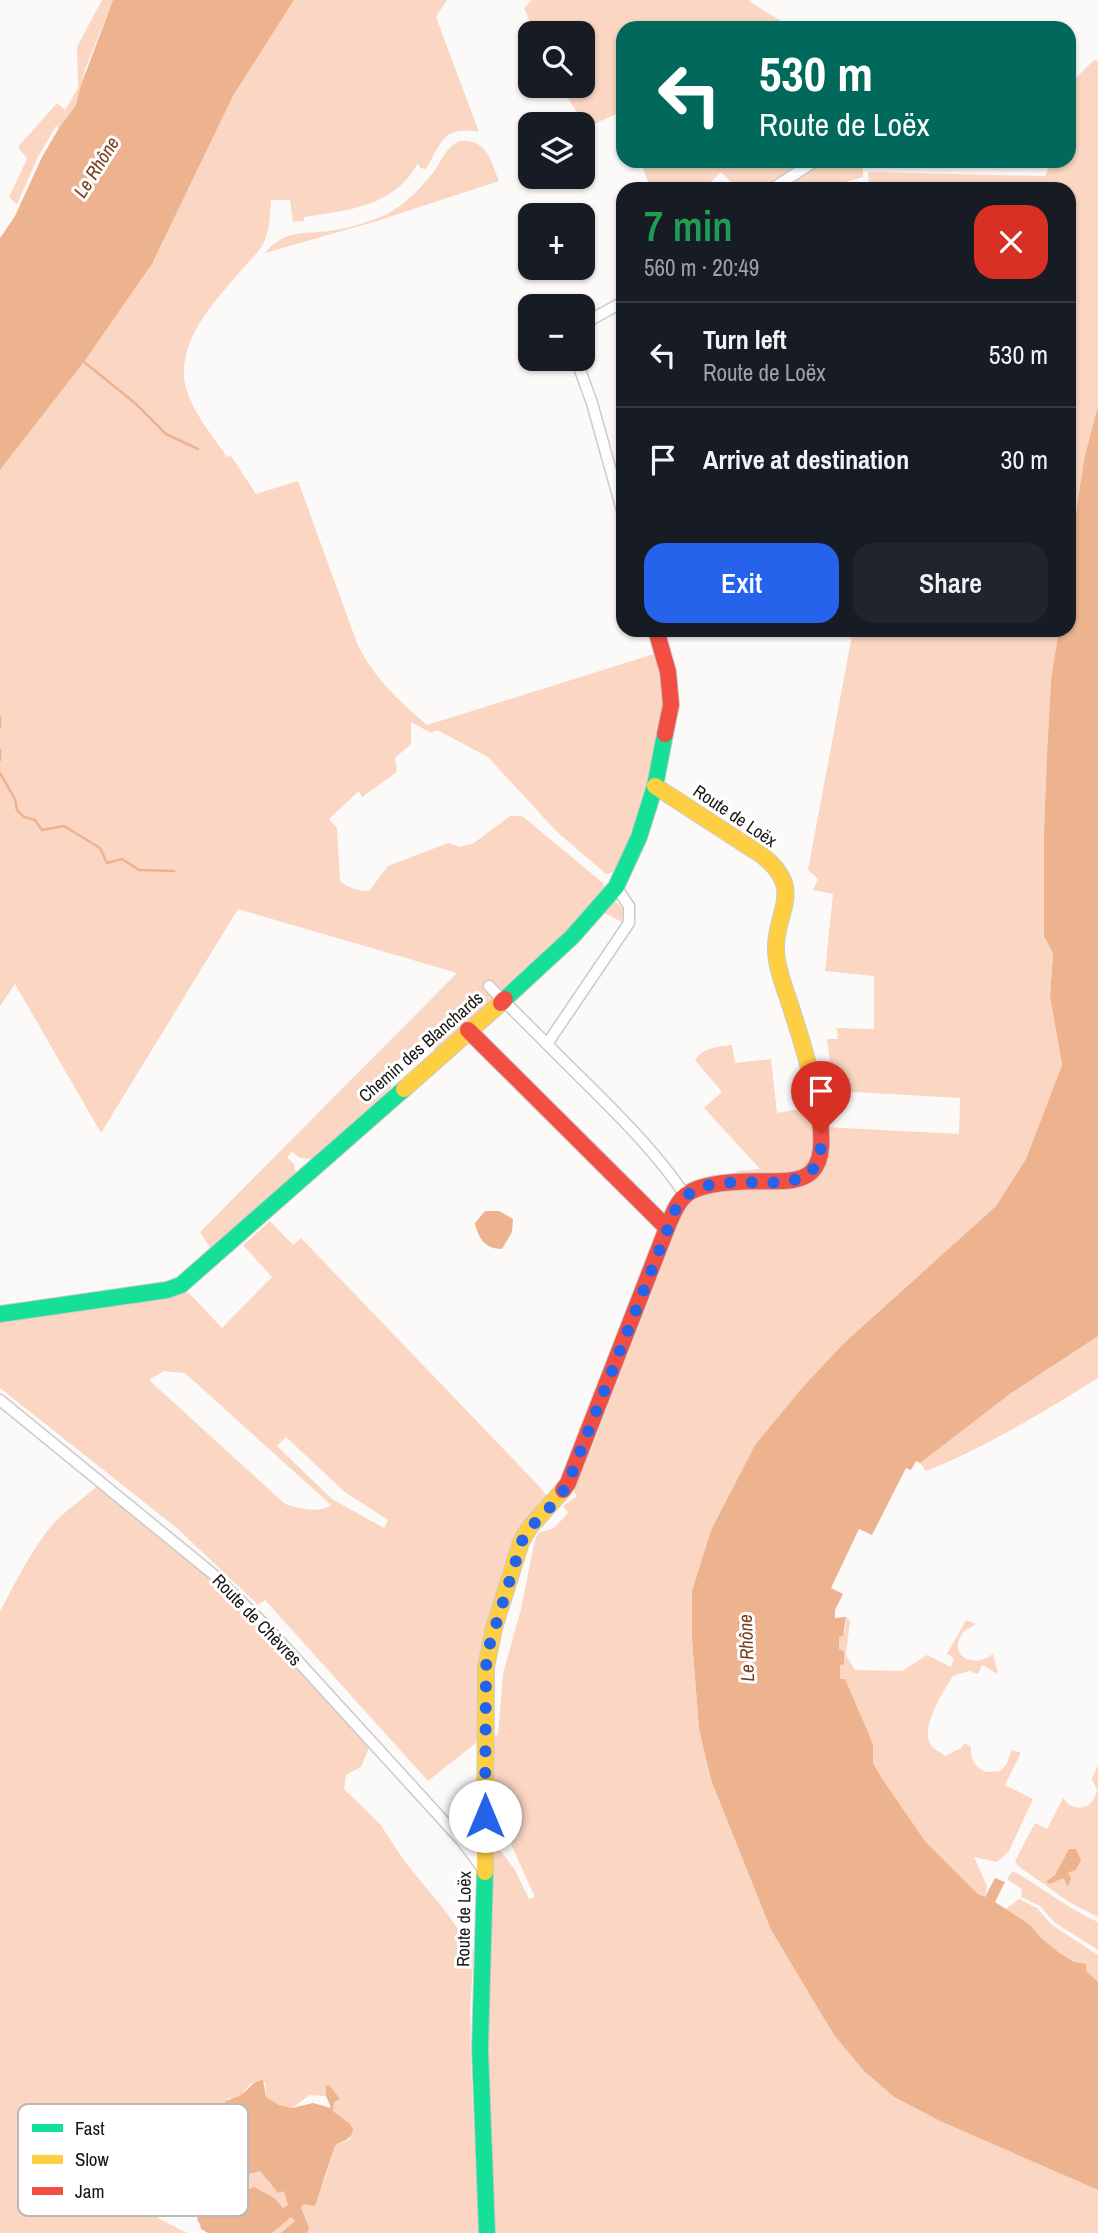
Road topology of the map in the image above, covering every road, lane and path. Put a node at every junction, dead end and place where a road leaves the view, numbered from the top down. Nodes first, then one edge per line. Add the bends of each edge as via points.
1 (804, 168) edge
2 (783, 182) edge
3 (616, 306) edge
4 (595, 317) edge
5 (580, 371) edge
6 (616, 489) edge
7 (658, 637) edge
8 (655, 786) junction
9 (616, 887) junction
10 (489, 986) dead end
11 (468, 1030) junction
12 (547, 1044) junction
13 (685, 1195) junction
14 (667, 1228) junction
15 (0, 1314) edge
16 (0, 1400) edge
17 (485, 1872) junction
18 (487, 2233) edge

1 - 2 street
3 - 4 street
5 - 6 street
7 - 8 street, Chemin des Blanchards via 671,705
8 - 9 street, Chemin des Blanchards
8 - 13 street, Route de Loëx via 765,857 780,876 786,909 776,942 777,963 806,1058 821,1133 818,1163 800,1180 730,1182
9 - 11 street, Chemin des Blanchards via 572,937
9 - 12 street via 629,906 629,923
10 - 12 street
11 - 14 street
11 - 15 street, Chemin des Blanchards via 181,1285
12 - 13 street via 641,1140
13 - 14 street, Route de Loëx
14 - 17 street, Route de Loëx via 572,1475 559,1498 522,1541 492,1636 486,1667
16 - 17 street, Route de Chèvres via 240,1600 462,1841
17 - 18 street, Route de Loëx via 480,2049

